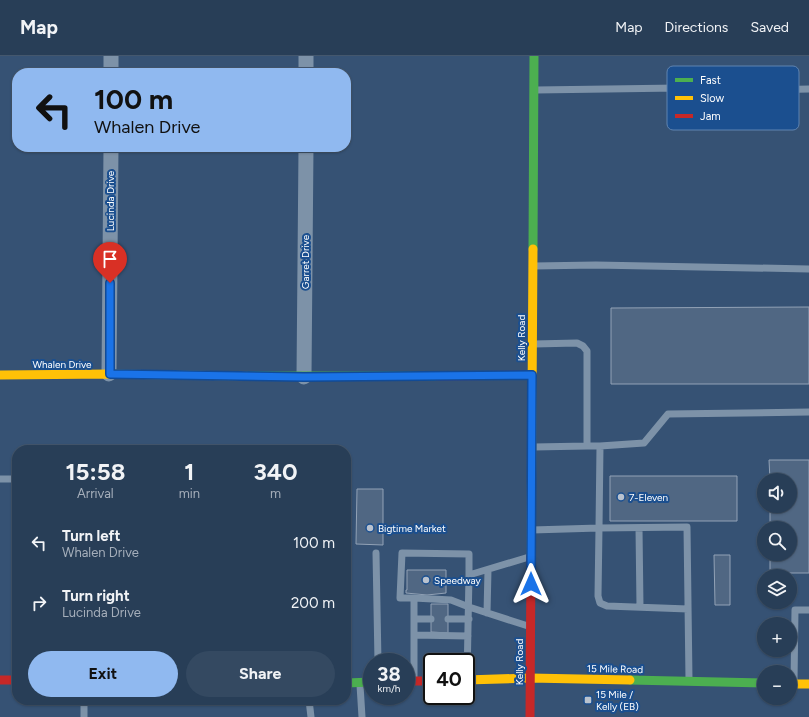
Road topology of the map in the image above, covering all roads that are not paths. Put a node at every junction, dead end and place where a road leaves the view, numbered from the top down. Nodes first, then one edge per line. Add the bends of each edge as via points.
1 (111, 56) edge
2 (306, 56) edge
3 (534, 56) edge
4 (111, 68) edge
5 (306, 68) edge
6 (667, 88) edge
7 (799, 89) edge
8 (809, 89) edge
9 (533, 90) junction
10 (111, 152) edge
11 (306, 152) edge
12 (532, 266) junction
13 (809, 269) edge
14 (532, 344) junction
15 (110, 374) junction
16 (0, 375) edge
17 (532, 375) junction
18 (304, 377) junction
19 (809, 412) edge
20 (587, 446) junction
21 (600, 446) junction
22 (531, 447) junction
23 (0, 479) edge
24 (12, 479) edge
25 (598, 528) junction
26 (638, 528) junction
27 (531, 530) junction
28 (376, 553) dead end
29 (531, 556) junction
30 (488, 570) junction
31 (469, 575) junction
32 (414, 598) junction
33 (469, 607) junction
34 (640, 607) junction
35 (688, 609) junction
36 (809, 610) edge
37 (487, 613) junction
38 (414, 619) junction
39 (431, 619) dead end
40 (448, 619) dead end
41 (468, 619) junction
42 (530, 627) junction
43 (414, 635) junction
44 (468, 636) junction
45 (378, 653) edge
46 (412, 653) edge
47 (468, 653) edge
48 (793, 665) edge
49 (530, 678) junction
50 (0, 680) edge
51 (12, 680) edge
52 (475, 680) edge
53 (359, 682) junction
54 (363, 682) edge
55 (689, 682) junction
56 (351, 683) edge
57 (757, 683) edge
58 (797, 684) edge
59 (809, 684) edge
60 (84, 705) edge
61 (310, 705) edge
62 (84, 717) edge
63 (311, 717) edge
64 (362, 717) edge
65 (530, 717) edge

1 - 4 street
2 - 5 street
3 - 9 street, Kelly Road
6 - 9 lane
7 - 8 lane
9 - 12 street, Kelly Road
10 - 15 street, Lucinda Drive
11 - 18 street, Garret Drive
12 - 13 lane
12 - 14 street, Kelly Road
14 - 17 street, Kelly Road
14 - 20 lane via 577,344 583,346 586,351
15 - 16 street, Whalen Drive
15 - 18 street, Whalen Drive
17 - 18 street, Whalen Drive
17 - 22 street, Kelly Road
19 - 21 lane via 668,414 644,442
20 - 21 lane
20 - 22 lane
21 - 25 lane
22 - 27 street, Kelly Road
23 - 24 lane
25 - 26 lane
25 - 27 lane
25 - 34 lane via 600,603 607,606
26 - 34 lane
26 - 35 lane via 687,527
27 - 29 street, Kelly Road
28 - 45 lane
29 - 30 lane
29 - 42 street, Kelly Road
30 - 31 lane
30 - 37 lane
31 - 32 lane via 469,554 402,553 400,598
31 - 33 lane
32 - 33 lane via 451,600
32 - 38 lane
33 - 37 lane
33 - 41 lane
34 - 35 lane
35 - 55 lane
36 - 48 lane via 795,610
37 - 42 lane
38 - 39 lane
38 - 43 lane
40 - 41 lane
41 - 44 lane
42 - 49 street, Kelly Road
43 - 44 lane
43 - 46 lane
44 - 47 lane
49 - 52 street, 15 Mile Road
49 - 55 street, 15 Mile Road
49 - 65 street, Kelly Road
50 - 51 street
53 - 54 street
53 - 56 street
53 - 64 lane
55 - 57 street, 15 Mile Road
58 - 59 street
60 - 62 lane
61 - 63 lane

